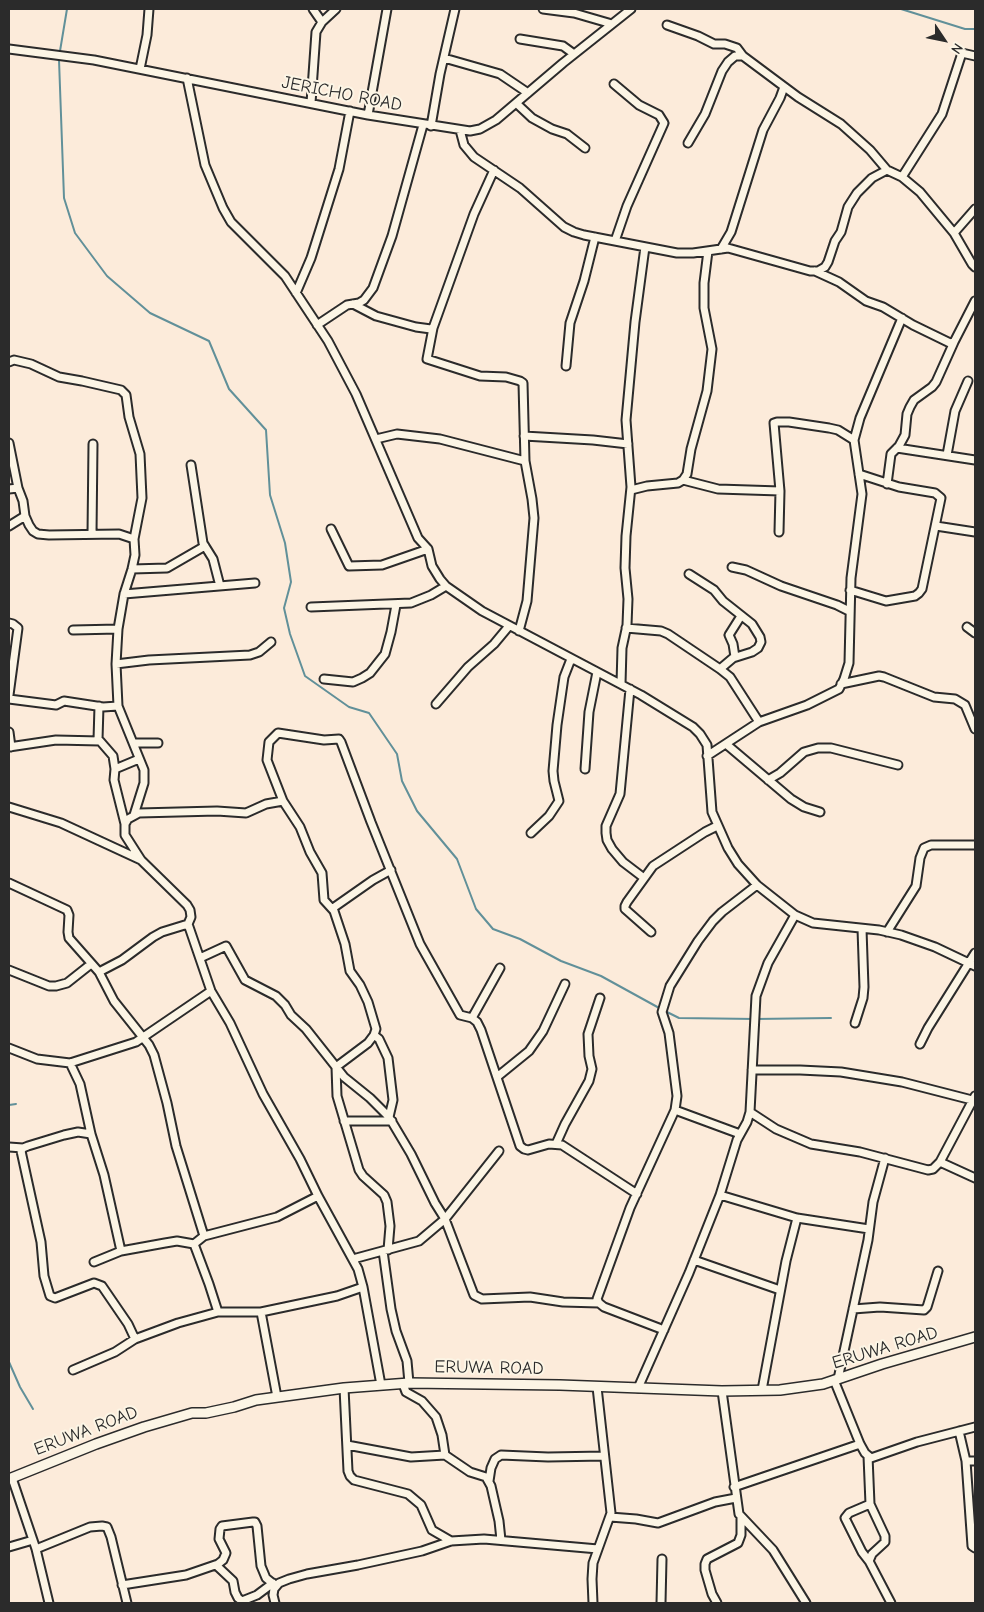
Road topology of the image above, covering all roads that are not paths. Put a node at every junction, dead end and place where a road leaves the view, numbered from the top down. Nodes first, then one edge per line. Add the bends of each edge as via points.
1 (149, 9) edge
2 (313, 9) edge
3 (336, 9) edge
4 (387, 9) edge
5 (455, 9) edge
6 (543, 9) edge
7 (631, 9) edge
8 (322, 22) junction
9 (612, 24) junction
10 (667, 25) dead end
11 (520, 39) dead end
12 (9, 49) edge
13 (574, 54) junction
14 (744, 56) junction
15 (975, 56) edge
16 (444, 58) junction
17 (140, 69) junction
18 (187, 78) junction
19 (614, 84) dead end
20 (784, 87) junction
21 (528, 93) junction
22 (311, 103) junction
23 (516, 103) junction
24 (350, 111) junction
25 (368, 115) junction
26 (427, 125) junction
27 (460, 130) junction
28 (688, 143) dead end
29 (585, 148) dead end
30 (494, 170) junction
31 (887, 170) junction
32 (902, 177) junction
33 (975, 209) edge
34 (954, 233) junction
35 (595, 237) junction
36 (615, 241) junction
37 (645, 247) junction
38 (721, 249) junction
39 (708, 251) junction
40 (975, 267) edge
41 (815, 271) junction
42 (296, 293) junction
43 (975, 301) edge
44 (352, 304) junction
45 (902, 318) junction
46 (317, 325) junction
47 (433, 328) junction
48 (954, 342) junction
49 (9, 362) edge
50 (566, 366) dead end
51 (968, 381) dead end
52 (524, 436) junction
53 (376, 439) junction
54 (854, 440) junction
55 (9, 443) edge
56 (93, 444) dead end
57 (628, 444) junction
58 (897, 448) junction
59 (947, 454) junction
60 (975, 460) edge
61 (524, 461) junction
62 (191, 465) dead end
63 (859, 474) junction
64 (683, 480) junction
65 (875, 480) junction
66 (887, 484) junction
67 (18, 488) junction
68 (9, 489) edge
69 (862, 489) junction
70 (631, 490) junction
71 (780, 491) junction
72 (25, 516) junction
73 (9, 526) edge
74 (936, 526) junction
75 (331, 529) dead end
76 (779, 532) dead end
77 (975, 532) edge
78 (92, 534) junction
79 (134, 539) junction
80 (205, 546) junction
81 (428, 549) junction
82 (732, 567) dead end
83 (132, 569) junction
84 (689, 574) dead end
85 (255, 583) dead end
86 (220, 586) junction
87 (446, 586) junction
88 (850, 590) junction
89 (124, 594) junction
90 (396, 604) junction
91 (311, 607) dead end
92 (849, 611) junction
93 (741, 616) junction
94 (9, 623) edge
95 (509, 626) junction
96 (966, 627) dead end
97 (626, 628) junction
98 (118, 629) junction
99 (73, 630) dead end
100 (519, 632) junction
101 (975, 634) edge
102 (270, 642) dead end
103 (735, 657) junction
104 (571, 659) junction
105 (116, 664) junction
106 (720, 668) junction
107 (597, 672) junction
108 (324, 679) dead end
109 (621, 684) junction
110 (841, 684) junction
111 (630, 689) junction
112 (9, 695) edge
113 (9, 699) edge
114 (436, 704) dead end
115 (99, 706) junction
116 (118, 706) junction
117 (759, 722) junction
118 (975, 729) edge
119 (9, 732) edge
120 (98, 740) junction
121 (134, 743) junction
122 (158, 743) dead end
123 (726, 744) junction
124 (10, 747) edge
125 (707, 756) junction
126 (139, 759) junction
127 (898, 765) dead end
128 (115, 769) junction
129 (585, 769) dead end
130 (768, 780) junction
131 (283, 801) junction
132 (9, 807) edge
133 (820, 812) dead end
134 (134, 815) junction
135 (125, 824) junction
136 (717, 826) junction
137 (531, 833) dead end
138 (975, 845) edge
139 (141, 860) junction
140 (391, 870) junction
141 (644, 878) junction
142 (9, 883) edge
143 (756, 885) junction
144 (334, 911) junction
145 (794, 915) junction
146 (188, 924) junction
147 (862, 929) junction
148 (651, 932) dead end
149 (887, 932) junction
150 (975, 953) edge
151 (200, 958) junction
152 (91, 964) junction
153 (972, 964) edge
154 (500, 968) dead end
155 (9, 970) edge
156 (99, 972) junction
157 (565, 984) dead end
158 (211, 991) junction
159 (600, 998) dead end
160 (472, 1018) junction
161 (855, 1023) dead end
162 (374, 1035) junction
163 (144, 1037) junction
164 (920, 1044) dead end
165 (9, 1048) edge
166 (70, 1063) junction
167 (336, 1066) junction
168 (752, 1070) junction
169 (497, 1076) junction
170 (974, 1098) edge
171 (675, 1110) junction
172 (750, 1112) junction
173 (390, 1119) junction
174 (344, 1121) junction
175 (91, 1134) junction
176 (740, 1134) junction
177 (556, 1144) junction
178 (9, 1148) edge
179 (23, 1148) junction
180 (499, 1151) dead end
181 (885, 1158) junction
182 (940, 1162) junction
183 (975, 1178) edge
184 (637, 1194) junction
185 (720, 1195) junction
186 (318, 1196) junction
187 (797, 1218) junction
188 (445, 1219) junction
189 (869, 1229) junction
190 (204, 1236) junction
191 (194, 1244) junction
192 (385, 1250) junction
193 (121, 1251) junction
194 (353, 1260) junction
195 (694, 1260) junction
196 (94, 1262) dead end
197 (938, 1271) dead end
198 (363, 1287) junction
199 (780, 1290) junction
200 (599, 1303) junction
201 (853, 1309) junction
202 (218, 1312) junction
203 (261, 1312) junction
204 (664, 1330) junction
205 (975, 1338) edge
206 (136, 1339) junction
207 (73, 1370) dead end
208 (836, 1380) junction
209 (406, 1383) junction
210 (381, 1385) junction
211 (597, 1387) junction
212 (344, 1388) junction
213 (638, 1388) junction
214 (762, 1390) junction
215 (722, 1391) junction
216 (277, 1397) junction
217 (975, 1427) edge
218 (959, 1431) junction
219 (860, 1444) junction
220 (347, 1446) junction
221 (445, 1455) junction
222 (604, 1456) junction
223 (868, 1456) junction
224 (966, 1461) junction
225 (975, 1461) edge
226 (10, 1478) edge
227 (490, 1481) junction
228 (734, 1486) junction
229 (736, 1498) junction
230 (870, 1504) junction
231 (741, 1517) junction
232 (610, 1518) junction
233 (33, 1540) junction
234 (501, 1540) junction
235 (451, 1541) junction
236 (9, 1547) edge
237 (975, 1548) edge
238 (36, 1549) junction
239 (598, 1549) junction
240 (662, 1559) dead end
241 (869, 1561) junction
242 (216, 1564) junction
243 (122, 1585) junction
244 (275, 1585) junction
245 (49, 1603) edge
246 (127, 1603) edge
247 (275, 1603) edge
248 (594, 1603) edge
249 (661, 1603) edge
250 (717, 1603) edge
251 (806, 1603) edge
252 (892, 1603) edge

1 - 17 street
2 - 8 street
3 - 8 street
4 - 25 street
5 - 16 street
6 - 9 street via 574,13
7 - 9 street, JERICHO ROAD
8 - 22 street via 316,32
9 - 13 street, JERICHO ROAD
10 - 14 street via 714,44 732,46
11 - 13 street via 563,46
12 - 17 street, JERICHO ROAD
13 - 21 street, JERICHO ROAD
14 - 20 street
14 - 28 street via 735,56 722,71 705,114
15 - 32 street via 962,53 942,114
16 - 21 street via 500,74
16 - 26 street
17 - 18 street, JERICHO ROAD
18 - 22 street, JERICHO ROAD
18 - 42 street via 205,165 223,208 232,222 285,276
19 - 36 street via 639,105 659,115 664,123
20 - 31 street via 840,124
20 - 38 street via 764,130 730,232
21 - 23 street, JERICHO ROAD
22 - 24 street, JERICHO ROAD
23 - 27 street, JERICHO ROAD via 487,126
23 - 29 street via 532,118 567,134
24 - 25 street, JERICHO ROAD
24 - 42 street via 339,169 311,258
25 - 26 street, JERICHO ROAD
26 - 27 street, JERICHO ROAD
26 - 44 street via 377,280 364,300
27 - 30 street via 468,151
30 - 35 street via 564,227
30 - 47 street via 474,214
31 - 32 street
31 - 41 street via 872,178 857,193 828,262
32 - 34 street via 920,192
33 - 34 street
34 - 40 street
35 - 36 street
35 - 50 street via 570,323
36 - 37 street
37 - 39 street via 677,253
37 - 57 street via 627,402
38 - 39 street
38 - 41 street via 746,252
39 - 64 street via 704,308 712,349 707,391
41 - 45 street
42 - 46 street
43 - 48 street
44 - 46 street
44 - 47 street via 376,316 416,327
45 - 48 street via 950,344
45 - 54 street
46 - 53 street via 356,394
47 - 52 street via 427,359 480,376 506,377 523,383
48 - 58 street via 936,382 910,407 905,435
49 - 79 street via 31,364 59,377 124,391 140,454 142,498
51 - 59 street via 955,411
52 - 57 street
52 - 61 street
53 - 61 street via 397,434 440,439
53 - 81 street via 418,538
54 - 63 street
54 - 71 street via 829,428 774,423
55 - 67 street
56 - 78 street
57 - 70 street
58 - 59 street
58 - 66 street via 891,454
59 - 60 street
61 - 100 street via 534,518 527,601
62 - 80 street
63 - 65 street
63 - 69 street
64 - 70 street
64 - 71 street via 718,489
65 - 66 street
65 - 69 street
66 - 74 street via 939,494
67 - 68 street
67 - 72 street
69 - 88 street
70 - 97 street via 626,536
71 - 76 street
72 - 73 street
72 - 78 street via 28,525 38,534
74 - 77 street
74 - 88 street via 922,589 915,596 886,601
75 - 81 street via 349,566 382,565
78 - 79 street via 120,534
79 - 83 street
80 - 83 street via 167,568
80 - 86 street via 213,559
81 - 87 street via 432,566
82 - 92 street
83 - 89 street
84 - 93 street via 714,590
85 - 86 street
86 - 89 street
87 - 90 street via 411,603
87 - 95 street
88 - 92 street
89 - 98 street
90 - 91 street
90 - 108 street via 385,654 370,673 353,682
92 - 110 street via 849,663
93 - 103 street via 728,635
93 - 103 street via 758,631 760,642 752,652
94 - 112 street via 18,628
95 - 100 street
95 - 114 street
96 - 101 street
97 - 106 street via 662,631
97 - 109 street
98 - 99 street
98 - 105 street
100 - 104 street
102 - 105 street via 250,655
103 - 106 street
104 - 107 street
104 - 137 street via 564,677 553,771 559,801
105 - 116 street
106 - 117 street via 730,677
107 - 109 street
107 - 129 street via 589,712
109 - 111 street
110 - 117 street via 839,689 807,705
110 - 118 street via 879,676 934,697 955,699 965,704
111 - 125 street via 693,727 704,739
111 - 141 street via 620,794 606,833 618,855
113 - 115 street
115 - 116 street
115 - 120 street
116 - 121 street
117 - 123 street
119 - 124 street
120 - 124 street via 56,740
120 - 128 street via 113,756
121 - 122 street
121 - 126 street
123 - 125 street
123 - 130 street
125 - 136 street via 712,812
126 - 128 street
126 - 134 street via 144,778
127 - 130 street via 831,748 818,748 804,752
128 - 135 street via 114,780
130 - 133 street via 804,807
131 - 134 street via 246,813 182,811
131 - 140 street via 267,760 273,737 282,732 324,740 339,739
131 - 144 street via 322,873 324,900
132 - 139 street via 61,823
134 - 135 street
135 - 139 street via 126,836
136 - 141 street via 653,866
136 - 143 street via 738,864
138 - 149 street via 931,845 924,848 916,886
139 - 146 street via 187,905 190,910
140 - 144 street via 337,904
140 - 160 street via 420,944 435,972 460,1015
141 - 148 street via 625,909
142 - 152 street via 67,910 69,938
143 - 145 street
143 - 171 street via 722,912 698,941 670,986 662,1014 669,1033
144 - 162 street via 350,972 360,985 373,1015
145 - 147 street via 814,923
145 - 168 street via 768,963 756,996
146 - 151 street
146 - 156 street via 162,932
147 - 149 street
147 - 161 street via 864,987
149 - 153 street via 935,947
150 - 153 street
151 - 158 street
151 - 167 street via 226,946 245,980 276,996
152 - 155 street via 56,986
152 - 156 street
153 - 164 street
154 - 160 street
156 - 163 street via 114,1001
157 - 169 street via 530,1051
158 - 163 street
158 - 186 street
159 - 177 street via 588,1034 592,1068 589,1081
160 - 169 street via 481,1030
162 - 167 street
162 - 173 street via 379,1038 388,1058 393,1100
163 - 166 street
163 - 190 street via 154,1055 176,1146
165 - 166 street via 37,1059
166 - 175 street via 80,1084
167 - 173 street
167 - 174 street via 337,1096
168 - 170 street via 841,1072
168 - 172 street
169 - 177 street via 520,1146 528,1150
170 - 182 street
171 - 176 street
171 - 184 street
172 - 176 street
172 - 181 street via 776,1129 811,1144
173 - 174 street
173 - 188 street
174 - 192 street via 358,1170 387,1202 390,1226
175 - 179 street via 78,1132
175 - 193 street via 104,1174
176 - 185 street
177 - 184 street
178 - 179 street
179 - 206 street via 21,1157 50,1296 55,1298 98,1283
180 - 188 street
181 - 182 street via 928,1170 933,1170
181 - 189 street
182 - 183 street
184 - 200 street via 601,1289
185 - 187 street
185 - 195 street
186 - 190 street via 277,1217
186 - 194 street
187 - 189 street
187 - 199 street
188 - 192 street via 419,1241
188 - 200 street via 474,1295 478,1298 530,1297
189 - 201 street
190 - 191 street
191 - 193 street via 176,1241
191 - 202 street
192 - 194 street
192 - 209 street via 391,1309 407,1361
193 - 196 street
194 - 198 street
195 - 199 street
195 - 204 street
197 - 201 street via 924,1310
198 - 203 street via 337,1296
198 - 210 street
199 - 214 street
200 - 204 street
201 - 208 street
202 - 203 street
202 - 206 street
203 - 216 street
204 - 213 street
205 - 208 main road, ERUWA ROAD
206 - 207 street
208 - 214 main road, ERUWA ROAD via 807,1387
208 - 219 street
209 - 210 main road, ERUWA ROAD
209 - 211 main road, ERUWA ROAD
209 - 221 street via 406,1392 422,1401 436,1417
210 - 212 main road, ERUWA ROAD
211 - 213 main road, ERUWA ROAD
211 - 222 street
212 - 216 main road, ERUWA ROAD
212 - 220 street
213 - 215 main road, ERUWA ROAD
214 - 215 main road, ERUWA ROAD
215 - 228 street
216 - 226 main road, ERUWA ROAD via 206,1413 192,1413 144,1427
217 - 218 street
218 - 223 street via 876,1457
218 - 224 street
219 - 223 street
219 - 228 street
220 - 221 street via 411,1457
220 - 235 street via 348,1471 354,1480 408,1494 421,1506 432,1530
221 - 227 street
222 - 227 street via 502,1455 495,1459
222 - 232 street
223 - 230 street
224 - 225 street
224 - 237 street via 972,1546
226 - 233 street
227 - 234 street
228 - 229 street
229 - 231 street
229 - 232 street via 715,1502 658,1523
230 - 241 street via 885,1542
230 - 241 street via 845,1518
231 - 250 street via 738,1543 707,1559 705,1564
231 - 251 street via 773,1550
232 - 239 street
233 - 236 street
233 - 238 street
234 - 235 street
234 - 239 street
235 - 244 street via 358,1566 307,1574
238 - 243 street via 90,1528 107,1528 112,1537
238 - 245 street
239 - 248 street via 593,1563
240 - 249 street
241 - 252 street
242 - 243 street via 186,1575
242 - 244 street via 233,1581 235,1592 242,1601
242 - 244 street via 226,1553 219,1536 222,1526 255,1522 261,1566 266,1578
243 - 246 street
244 - 247 street

